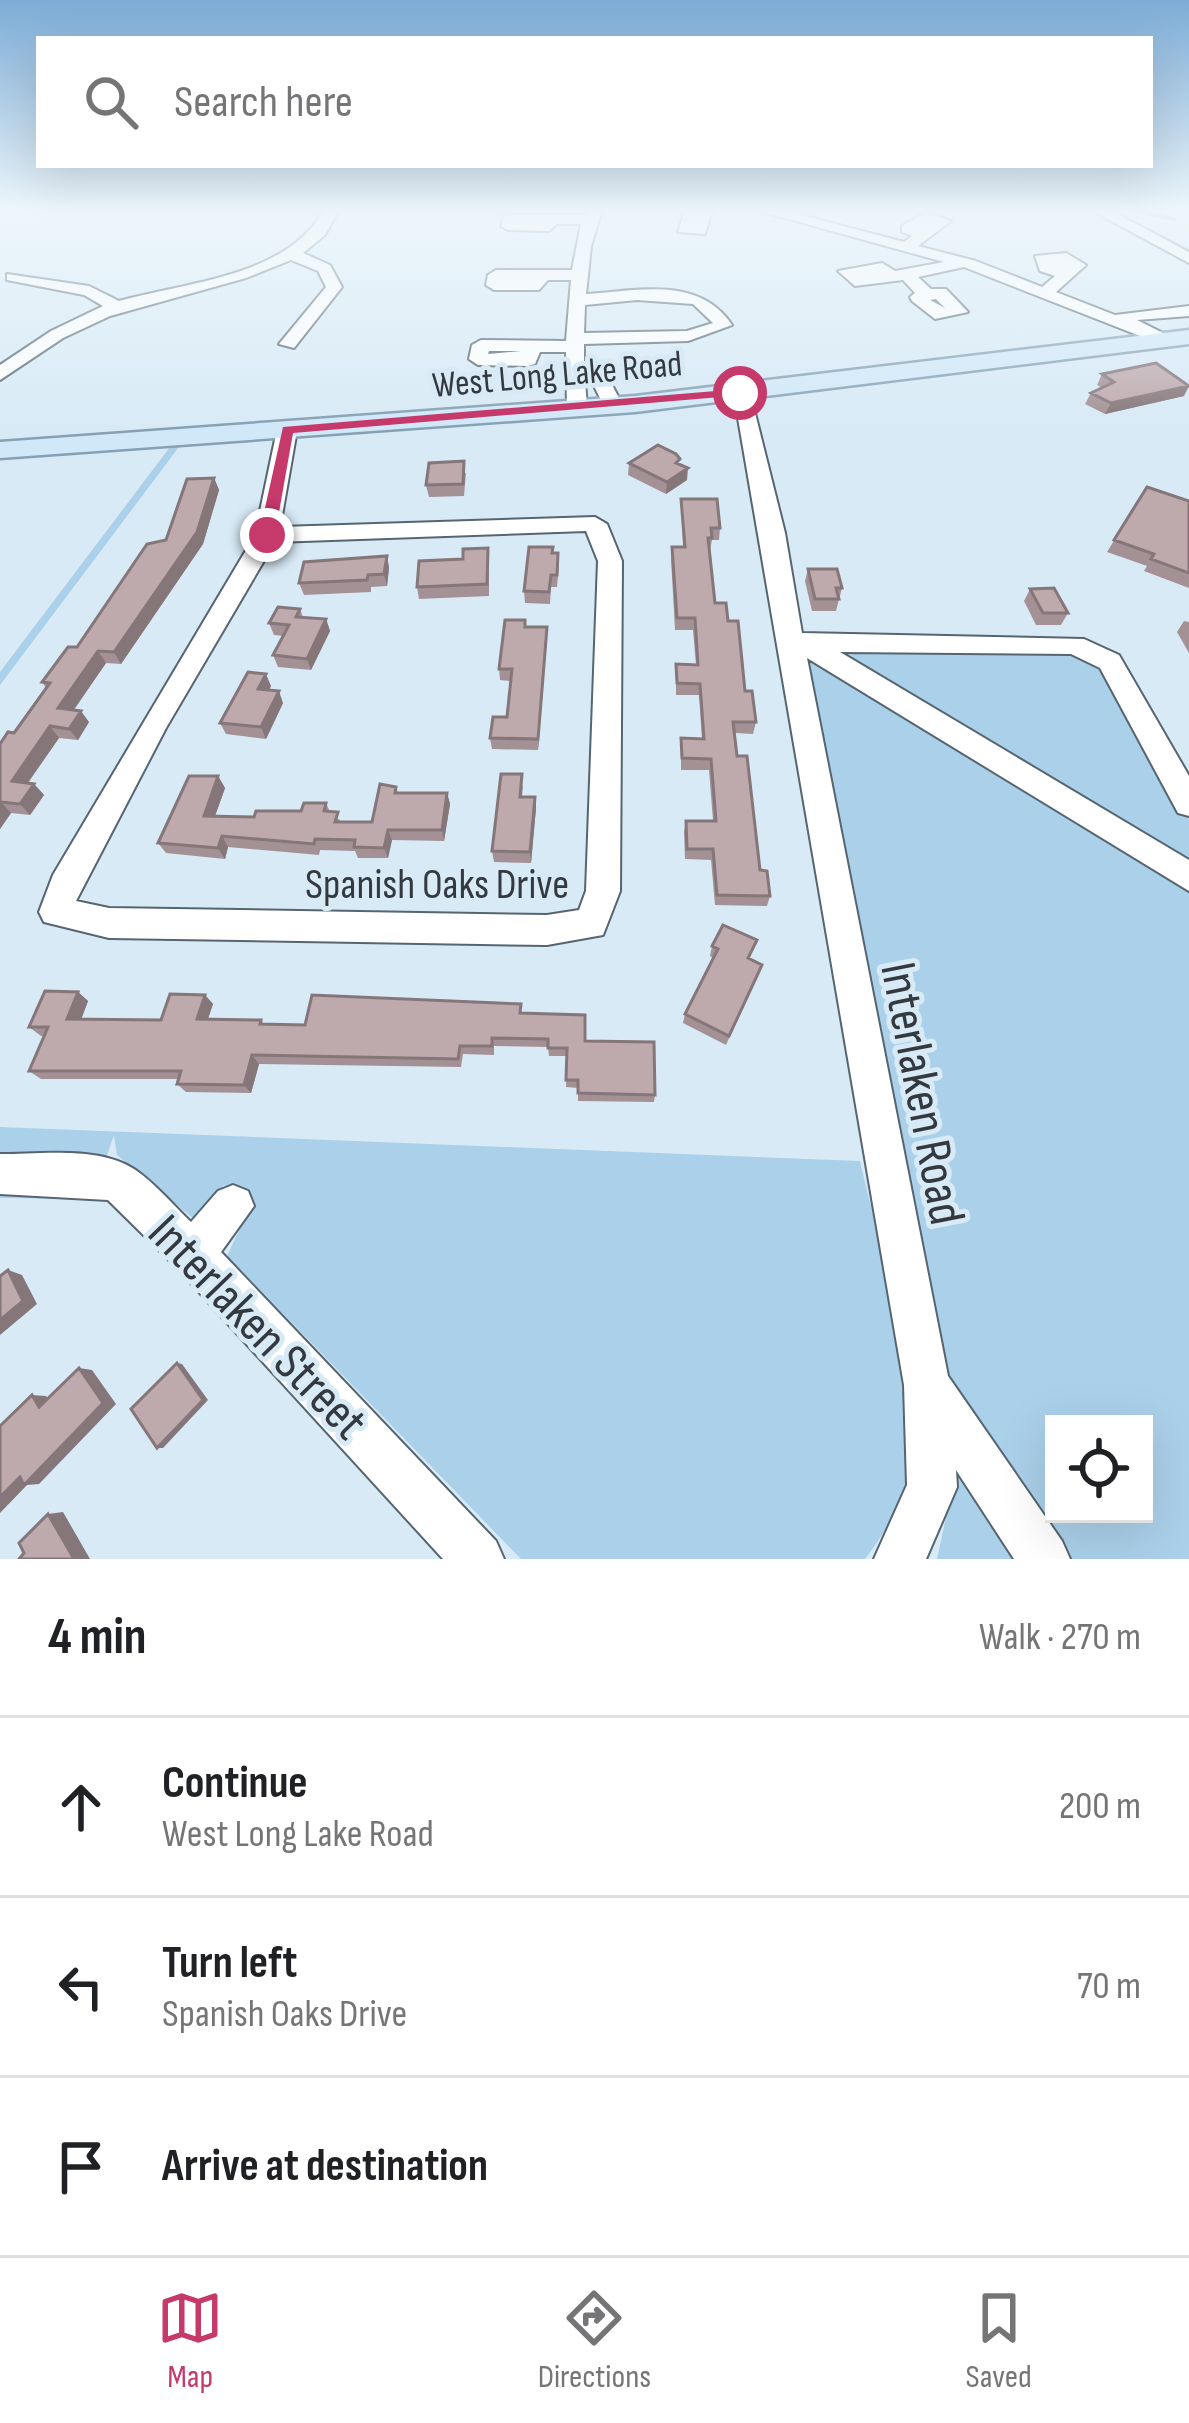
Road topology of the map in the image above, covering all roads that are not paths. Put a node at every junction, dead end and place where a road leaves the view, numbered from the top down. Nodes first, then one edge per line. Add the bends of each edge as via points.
1 (41, 283) edge
2 (206, 283) edge
3 (332, 283) edge
4 (580, 283) edge
5 (910, 283) edge
6 (1020, 283) edge
7 (1055, 283) edge
8 (1045, 292) junction
9 (928, 295) dead end
10 (579, 300) junction
11 (117, 308) junction
12 (1189, 311) edge
13 (1106, 318) junction
14 (1162, 340) edge
15 (288, 344) dead end
16 (532, 346) dead end
17 (576, 350) junction
18 (0, 374) edge
19 (740, 393) junction
20 (613, 406) junction
21 (577, 409) junction
22 (287, 430) junction
23 (0, 450) edge
24 (267, 535) junction
25 (792, 642) junction
26 (1189, 804) edge
27 (1189, 877) edge
28 (0, 1174) edge
29 (233, 1206) dead end
30 (192, 1253) junction
31 (927, 1385) junction
32 (478, 1559) edge
33 (900, 1559) edge
34 (1044, 1559) edge

1 - 11 street via 89,291
2 - 11 street
3 - 15 street
4 - 10 street
5 - 9 street
6 - 8 street
7 - 8 street
8 - 13 street
10 - 17 street
10 - 17 street via 690,297 716,310 723,325
11 - 18 street via 40,344
12 - 13 street
13 - 14 street
14 - 19 main road, West Long Lake Road
16 - 17 street
17 - 20 street
17 - 21 street
19 - 20 main road, West Long Lake Road
19 - 25 street, Interlaken Road
20 - 21 main road, West Long Lake Road
21 - 22 main road, West Long Lake Road
22 - 23 main road, West Long Lake Road
22 - 24 street, Spanish Oaks Drive
24 - 24 street, Spanish Oaks Drive via 154,723 56,912 133,923 547,930 591,923 603,891 610,561 595,524
25 - 26 street via 1093,650 1110,662
25 - 27 street
25 - 31 street, Interlaken Road
28 - 30 street, Interlaken Street via 119,1183
29 - 30 street
30 - 32 street, Interlaken Street
31 - 33 street, Interlaken Road via 932,1487
31 - 34 street

